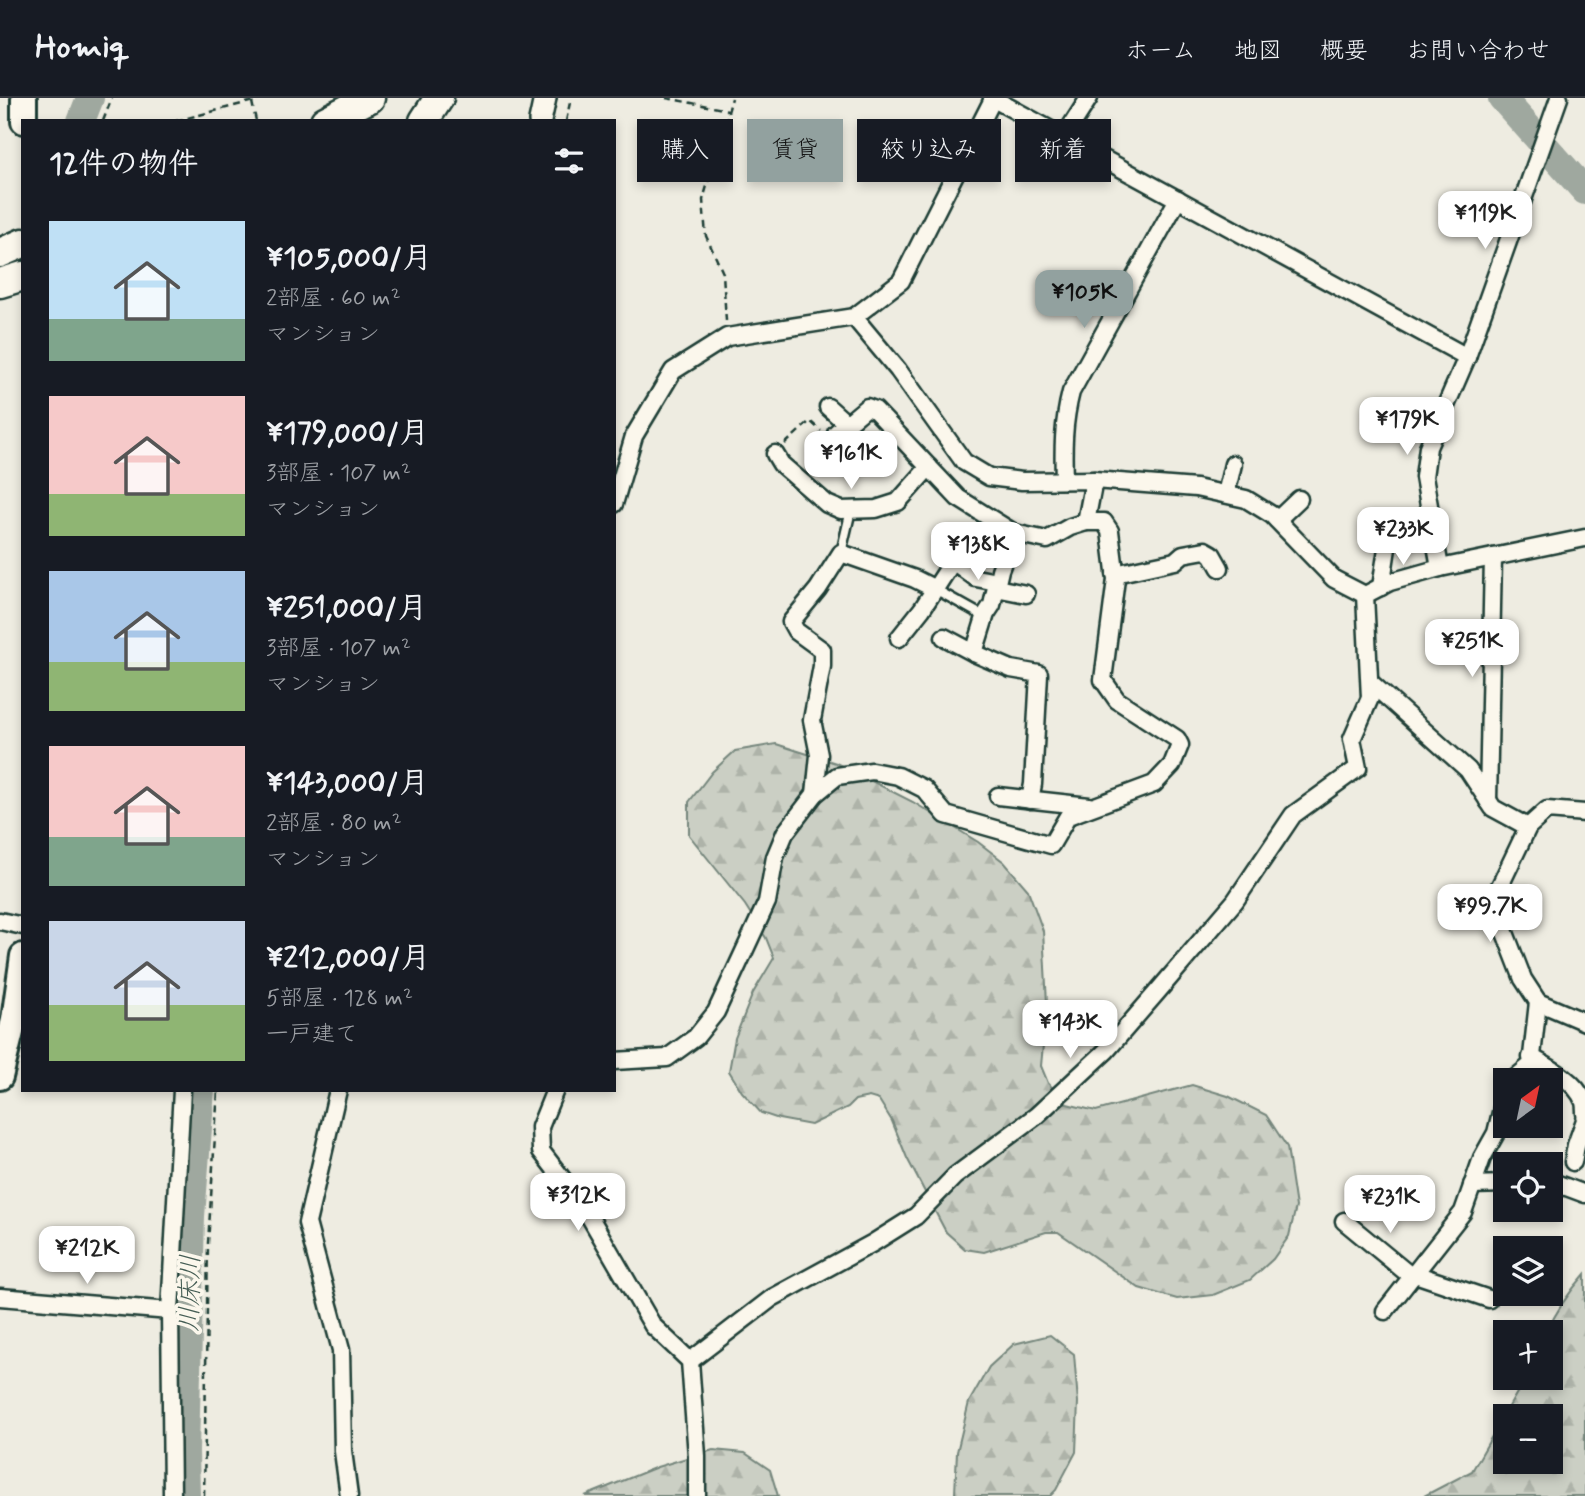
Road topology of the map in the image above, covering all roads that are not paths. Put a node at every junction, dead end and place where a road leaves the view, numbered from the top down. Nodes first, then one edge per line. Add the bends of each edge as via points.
1 (24, 98) edge
2 (370, 98) edge
3 (439, 98) edge
4 (545, 98) edge
5 (993, 98) edge
6 (1089, 98) edge
7 (1559, 98) edge
8 (24, 119) edge
9 (329, 119) edge
10 (425, 119) edge
11 (540, 119) edge
12 (1032, 119) edge
13 (1075, 119) edge
14 (1111, 162) edge
15 (1178, 199) junction
16 (21, 244) edge
17 (0, 253) edge
18 (21, 277) edge
19 (0, 283) edge
20 (854, 317) junction
21 (1467, 357) junction
22 (828, 407) dead end
23 (775, 454) road end
24 (1233, 464) dead end
25 (929, 467) junction
26 (1064, 480) junction
27 (1094, 480) junction
28 (1226, 494) junction
29 (616, 498) edge
30 (1298, 499) dead end
31 (851, 510) junction
32 (1277, 520) junction
33 (1086, 522) junction
34 (1014, 533) junction
35 (1585, 538) edge
36 (1388, 542) dead end
37 (841, 553) junction
38 (1493, 557) junction
39 (1220, 568) dead end
40 (1440, 568) junction
41 (1115, 574) junction
42 (997, 585) junction
43 (1381, 587) junction
44 (935, 589) junction
45 (1027, 594) dead end
46 (1365, 595) junction
47 (985, 617) junction
48 (899, 638) dead end
49 (944, 638) dead end
50 (974, 653) junction
51 (1371, 683) junction
52 (815, 794) junction
53 (998, 796) dead end
54 (1030, 800) junction
55 (1488, 801) junction
56 (1092, 807) junction
57 (1585, 813) edge
58 (1528, 827) junction
59 (0, 921) edge
60 (21, 926) edge
61 (21, 981) edge
62 (1538, 1002) junction
63 (1585, 1022) edge
64 (17, 1030) edge
65 (1531, 1057) junction
66 (616, 1061) edge
67 (1527, 1068) edge
68 (0, 1077) edge
69 (182, 1092) edge
70 (338, 1092) edge
71 (554, 1092) edge
72 (1585, 1114) edge
73 (1585, 1120) edge
74 (1493, 1138) edge
75 (1582, 1138) edge
76 (1573, 1162) dead end
77 (1493, 1184) edge
78 (1472, 1185) junction
79 (1563, 1186) edge
80 (1585, 1194) edge
81 (1343, 1221) dead end
82 (1414, 1275) junction
83 (0, 1297) edge
84 (1489, 1299) dead end
85 (170, 1311) junction
86 (1385, 1311) dead end
87 (690, 1361) junction
88 (172, 1496) edge
89 (349, 1496) edge
90 (697, 1496) edge

1 - 8 main road
2 - 9 highway
3 - 10 highway
4 - 11 main road
5 - 12 street
5 - 20 street via 901,281
6 - 13 street
7 - 21 street
14 - 15 street
15 - 21 street
15 - 26 street via 1071,392 1063,438
16 - 17 highway
18 - 19 highway
20 - 26 street via 964,463 989,477
20 - 29 street via 727,337 673,371 635,436
21 - 40 street via 1425,462
22 - 25 street via 842,428 867,407 875,410
23 - 31 street via 827,504
24 - 28 street
25 - 31 street via 898,502
25 - 34 street via 958,498
26 - 27 street
27 - 28 street
27 - 33 street
28 - 32 street via 1246,499
30 - 32 street
31 - 37 lane
32 - 46 street via 1334,579
33 - 34 street via 1047,540
33 - 41 street via 1104,522 1110,531
34 - 42 street
35 - 38 street
36 - 43 street
37 - 44 street
37 - 52 street via 791,622 822,650 812,720 819,755
38 - 40 street
38 - 55 street
39 - 41 street via 1205,550
40 - 43 street
41 - 56 street via 1103,680 1117,700 1180,745 1172,765 1154,784
42 - 44 street via 976,578 947,557
42 - 45 street
42 - 47 street
43 - 46 street
44 - 47 lane
44 - 48 street
46 - 51 street
47 - 50 street
49 - 50 street
50 - 54 street via 1011,669 1039,674
51 - 55 street via 1468,770
51 - 87 street via 1370,698 1352,739 1358,768 1293,815 1235,901 1106,1051 1037,1116 956,1176 916,1216 772,1298
52 - 56 street via 837,776 872,771 898,776 924,789 946,815 1051,845 1068,816
52 - 66 street via 785,833 775,857 767,902 716,1012 696,1037 667,1058
53 - 54 street
54 - 56 street
55 - 58 street
57 - 58 street via 1547,810
58 - 62 street via 1497,892 1497,912 1523,979
59 - 60 street
61 - 64 main road
62 - 63 street
62 - 65 street
64 - 68 main road
65 - 67 street
65 - 72 street via 1573,1086 1584,1101
69 - 85 street
70 - 89 street via 307,1223 341,1349 343,1451
71 - 87 street via 540,1127 541,1152 584,1207 653,1326
73 - 75 street
74 - 78 street
75 - 76 street
77 - 78 street
78 - 82 street via 1464,1212
79 - 80 street
81 - 82 street
82 - 84 street
82 - 86 street
83 - 85 street
85 - 88 street
87 - 90 street

